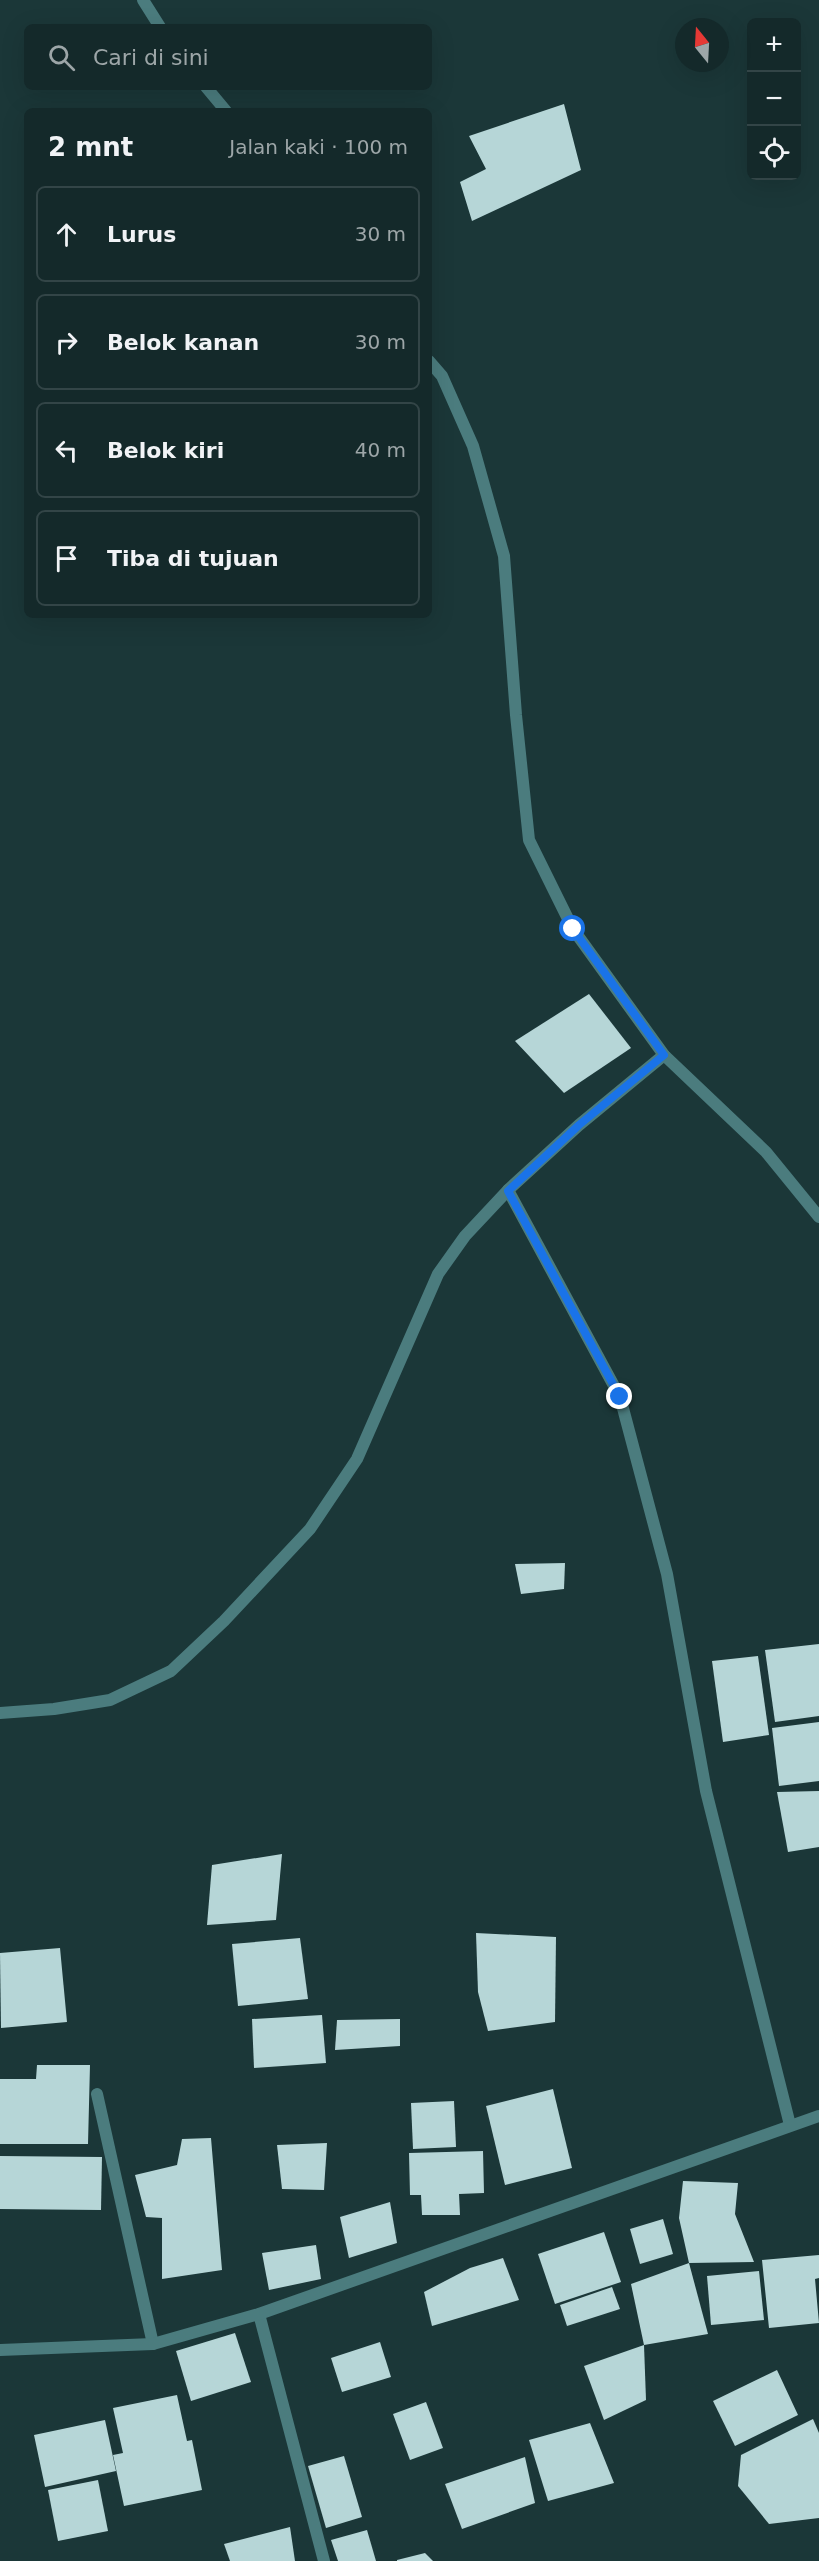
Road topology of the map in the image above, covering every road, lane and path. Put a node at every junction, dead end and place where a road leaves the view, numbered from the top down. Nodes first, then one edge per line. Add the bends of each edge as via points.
1 (143, 0) edge
2 (158, 24) edge
3 (208, 90) edge
4 (224, 108) edge
5 (432, 364) edge
6 (664, 1055) junction
7 (508, 1191) junction
8 (819, 1217) edge
9 (0, 1713) edge
10 (97, 2094) dead end
11 (819, 2116) edge
12 (790, 2125) junction
13 (260, 2314) junction
14 (153, 2343) junction
15 (0, 2350) edge
16 (324, 2561) edge

1 - 2 street
3 - 4 street
5 - 6 street via 442,376 472,446 504,556 529,840 573,929
6 - 7 street via 579,1125
6 - 8 street via 766,1152
7 - 9 street via 465,1236 438,1274 357,1460 310,1529 224,1620 171,1671 110,1700
7 - 12 street via 620,1397 667,1574 706,1791
10 - 14 street
11 - 12 street
12 - 13 street
13 - 14 street
13 - 16 street
14 - 15 street

